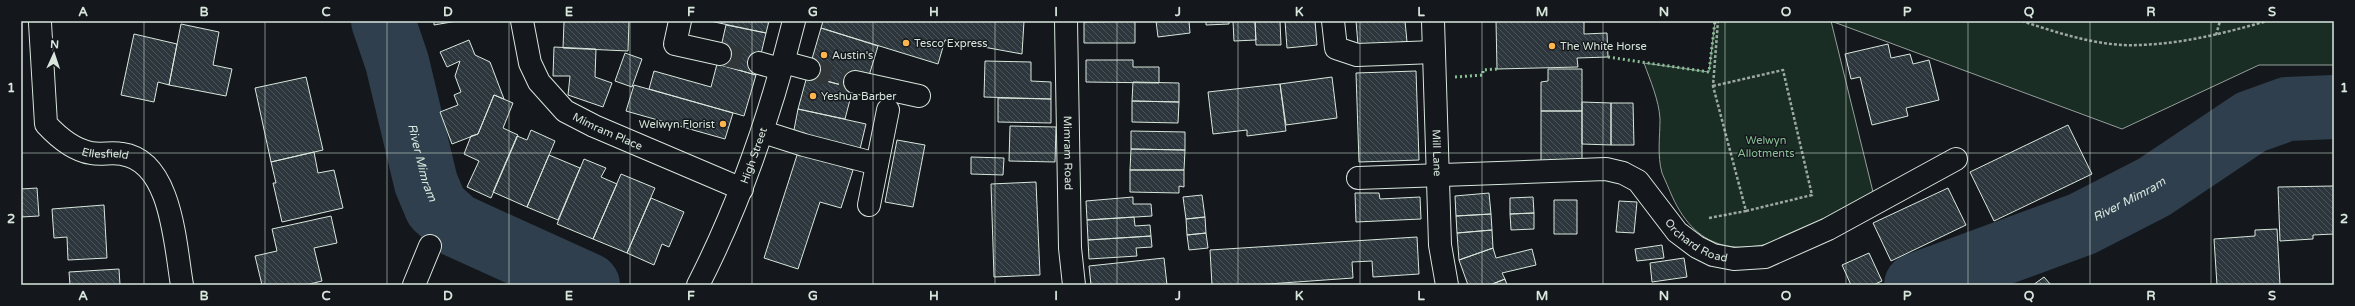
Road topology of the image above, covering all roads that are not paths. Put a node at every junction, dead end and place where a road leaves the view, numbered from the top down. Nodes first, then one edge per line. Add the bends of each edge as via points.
1 (680, 21) edge
2 (794, 21) edge
3 (1066, 21) edge
4 (1333, 21) edge
5 (1433, 21) edge
6 (40, 23) dead end
7 (522, 23) edge
8 (1434, 52) junction
9 (720, 54) tunnel mouth
10 (759, 63) tunnel mouth
11 (782, 65) junction
12 (809, 69) tunnel mouth
13 (855, 82) tunnel mouth
14 (919, 96) dead end
15 (888, 110) dead end
16 (763, 132) junction
17 (1956, 159) dead end
18 (877, 164) junction
19 (1437, 175) junction
20 (1358, 178) dead end
21 (742, 189) junction
22 (868, 205) dead end
23 (430, 246) dead end
24 (1440, 284) edge
25 (182, 285) edge
26 (414, 285) edge
27 (698, 285) edge
28 (1074, 285) edge

1 - 9 street via 675,44
2 - 11 street, High Street
3 - 28 street, Mimram Road via 1070,248
4 - 8 street via 1336,48 1357,55
5 - 8 street, Mill Lane
6 - 25 street, Ellesfield via 46,124 74,146 91,153 122,154 150,168 165,195
7 - 21 street, Mimram Place via 530,63 539,82 565,111 594,126
8 - 19 street, Mill Lane
10 - 11 street
11 - 12 street
11 - 16 street, High Street
13 - 14 street
15 - 18 street
16 - 18 street
16 - 21 street, High Street
17 - 19 street, Orchard Road via 1828,229 1765,257 1734,259 1713,255 1677,232 1638,181 1623,173 1606,169
18 - 22 street
19 - 20 street, Orchard Road
19 - 24 street, Mill Lane
21 - 27 street, High Street
23 - 26 street

